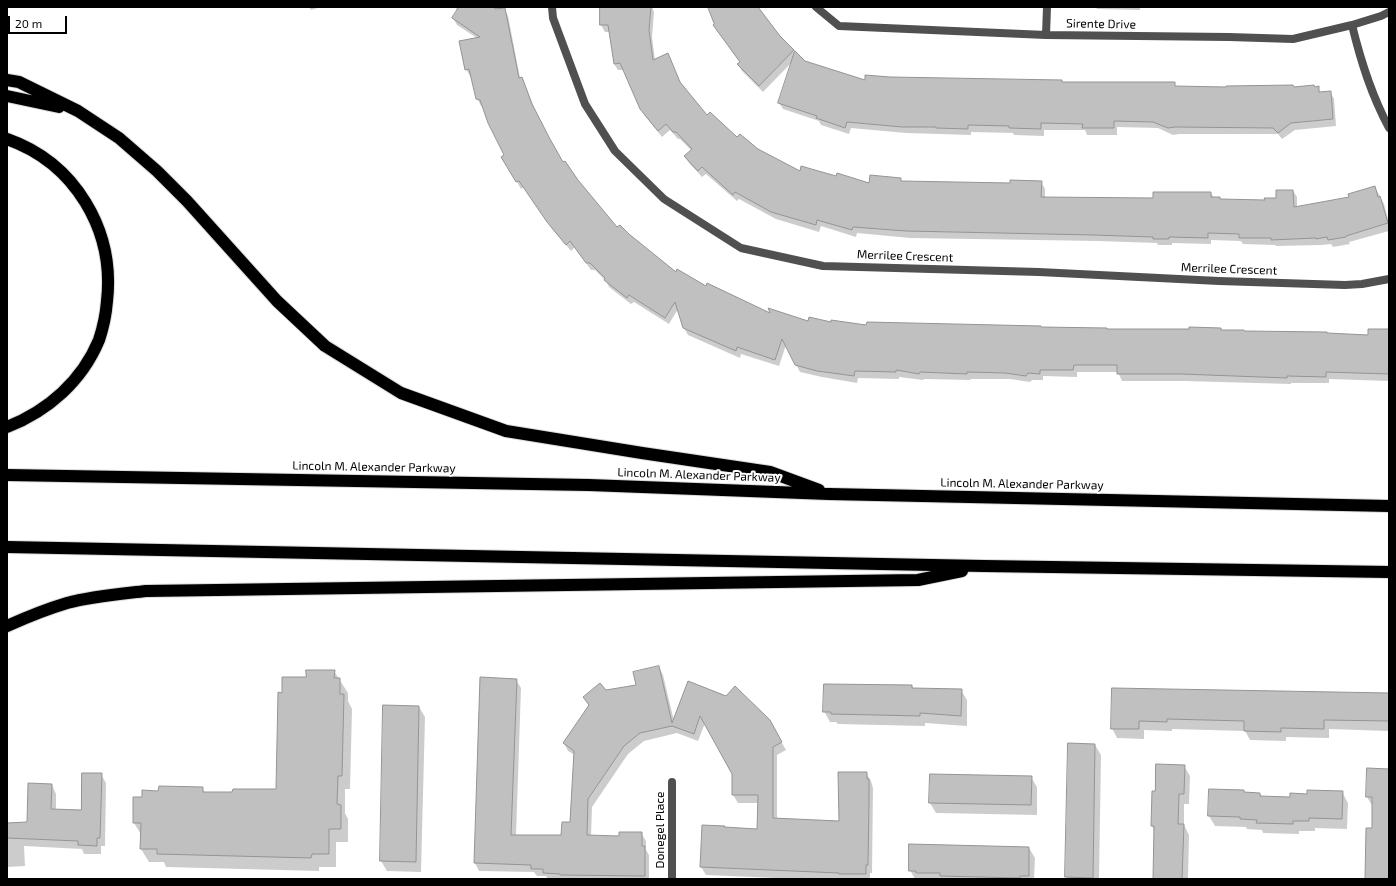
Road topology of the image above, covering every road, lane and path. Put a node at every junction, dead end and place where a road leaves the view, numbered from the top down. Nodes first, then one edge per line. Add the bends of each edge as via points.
1 (552, 7) edge
2 (816, 7) edge
3 (1046, 7) edge
4 (1389, 12) edge
5 (1352, 25) junction
6 (1046, 35) junction
7 (7, 80) edge
8 (7, 96) edge
9 (78, 111) junction
10 (1389, 128) edge
11 (7, 139) edge
12 (1389, 279) edge
13 (7, 427) edge
14 (7, 475) edge
15 (830, 494) junction
16 (1389, 506) edge
17 (7, 547) edge
18 (984, 566) junction
19 (1389, 572) edge
20 (7, 626) edge
21 (672, 782) dead end
22 (672, 879) edge

1 - 12 street, Merrilee Crescent via 553,18 585,104 615,150 664,199 741,248 823,266 1345,285
2 - 6 street, Sirente Drive via 839,26
3 - 6 street
4 - 5 street, Sirente Drive
5 - 6 street, Sirente Drive via 1293,39
5 - 10 street via 1367,80
7 - 9 highway via 19,82
8 - 9 highway
9 - 15 highway via 119,138 157,171 277,301 325,346 401,393 506,431 770,472
11 - 13 highway via 34,150 70,181 87,203 99,228 107,258 109,284 99,339 88,361 71,385 48,406
14 - 15 highway, Lincoln M. Alexander Parkway via 589,484
15 - 16 highway, Lincoln M. Alexander Parkway
17 - 18 highway
18 - 19 highway
18 - 20 highway via 918,580 146,591 68,602
21 - 22 street, Donegel Place

